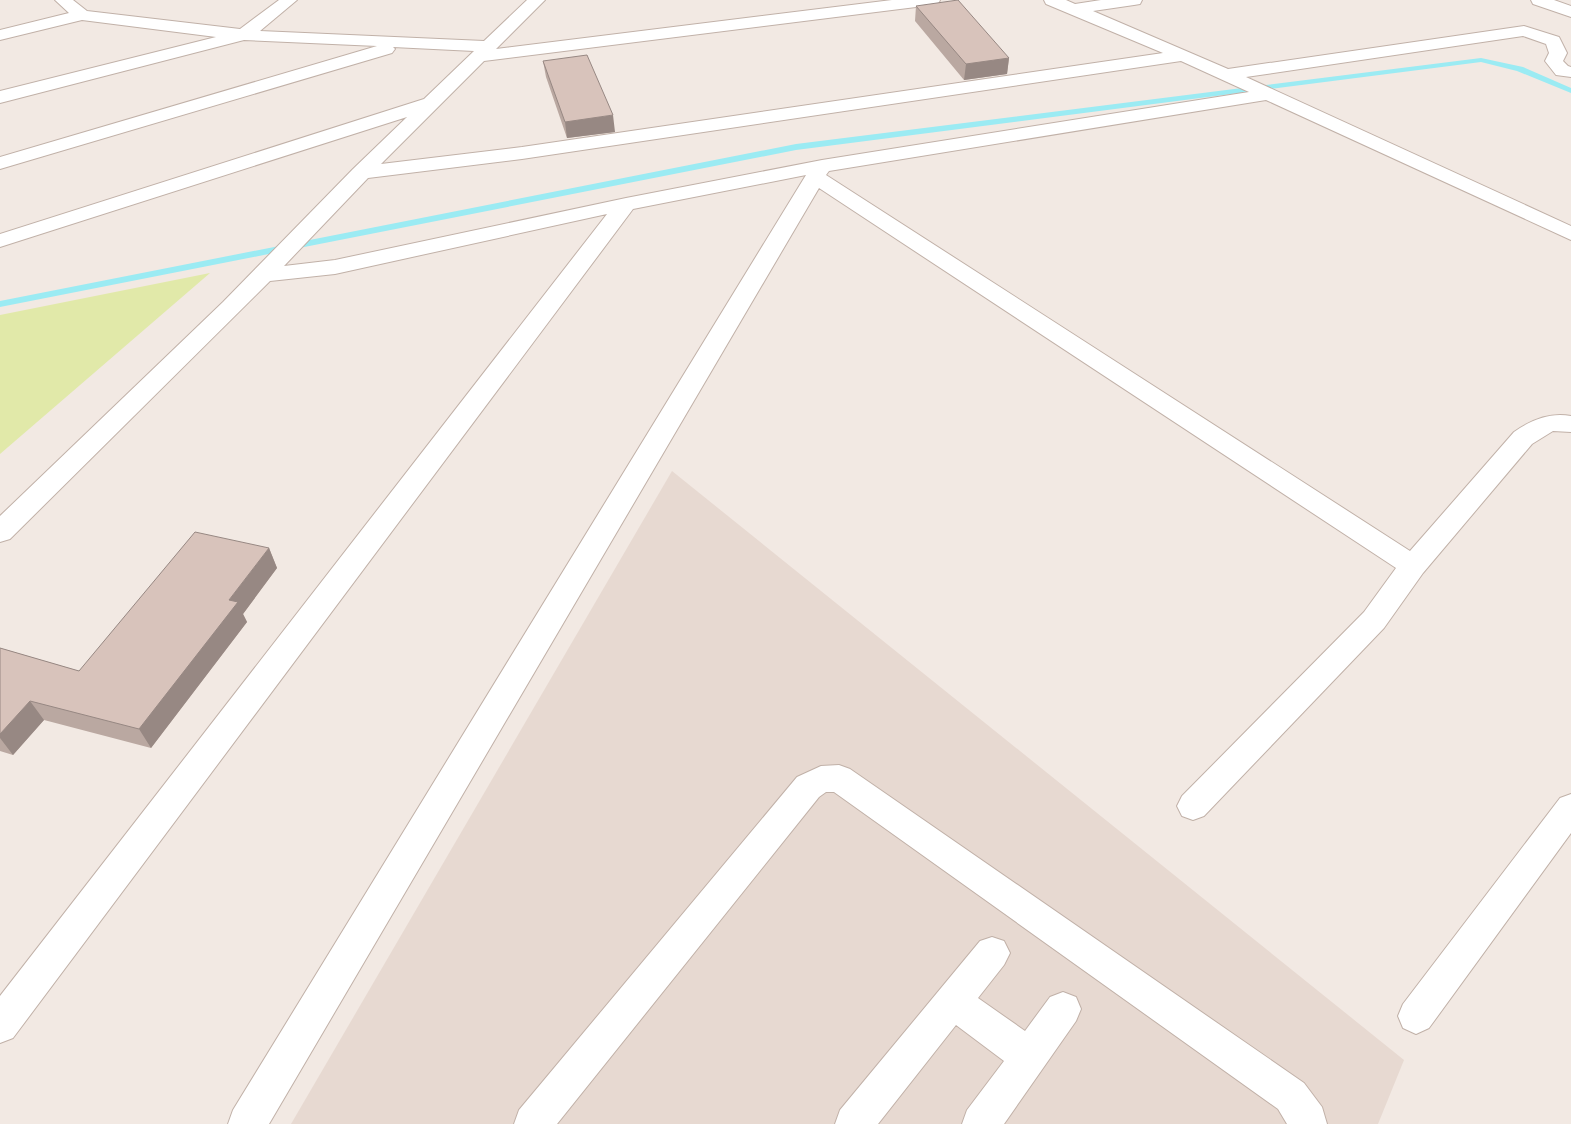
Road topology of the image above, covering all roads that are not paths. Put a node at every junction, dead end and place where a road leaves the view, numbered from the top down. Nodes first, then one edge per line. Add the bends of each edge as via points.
1 (62, 0) edge
2 (537, 0) edge
3 (932, 0) edge
4 (1052, 0) edge
5 (1134, 0) edge
6 (1539, 0) edge
7 (279, 2) edge
8 (1074, 9) junction
9 (1571, 12) edge
10 (82, 16) junction
11 (244, 35) junction
12 (0, 36) edge
13 (404, 44) junction
14 (482, 51) junction
15 (1183, 56) junction
16 (1571, 72) edge
17 (1225, 75) junction
18 (1266, 94) junction
19 (0, 97) edge
20 (433, 102) junction
21 (0, 164) edge
22 (819, 172) junction
23 (360, 173) junction
24 (626, 204) junction
25 (1571, 234) edge
26 (0, 241) edge
27 (264, 274) junction
28 (1571, 424) edge
29 (6, 519) edge
30 (1413, 566) junction
31 (1193, 806) dead end
32 (1571, 808) edge
33 (992, 953) dead end
34 (953, 1001) junction
35 (1062, 1009) dead end
36 (1416, 1016) dead end
37 (0, 1025) edge
38 (1029, 1056) junction
39 (247, 1124) edge
40 (533, 1124) edge
41 (854, 1124) edge
42 (981, 1124) edge
43 (1308, 1124) edge

1 - 10 street
2 - 14 street
3 - 14 street
4 - 8 street
5 - 8 street
6 - 9 street
7 - 11 street
8 - 15 street
10 - 11 street
10 - 12 street
11 - 13 street
11 - 19 street
13 - 14 street
13 - 21 street
14 - 20 street
15 - 17 street
15 - 23 street via 522,153
16 - 17 street via 1562,71 1554,61 1558,52 1553,41 1524,32
17 - 18 street
18 - 22 street
18 - 25 street
20 - 23 street
20 - 26 street
22 - 24 street
22 - 30 street
22 - 39 street
23 - 27 street
24 - 27 street via 335,267
24 - 37 street
27 - 29 street
28 - 30 street via 1541,424 1523,438
30 - 31 street via 1374,620
32 - 36 street
33 - 34 street
34 - 38 street
34 - 41 street
35 - 38 street
38 - 42 street
40 - 43 street via 808,787 822,779 839,778 1291,1096

